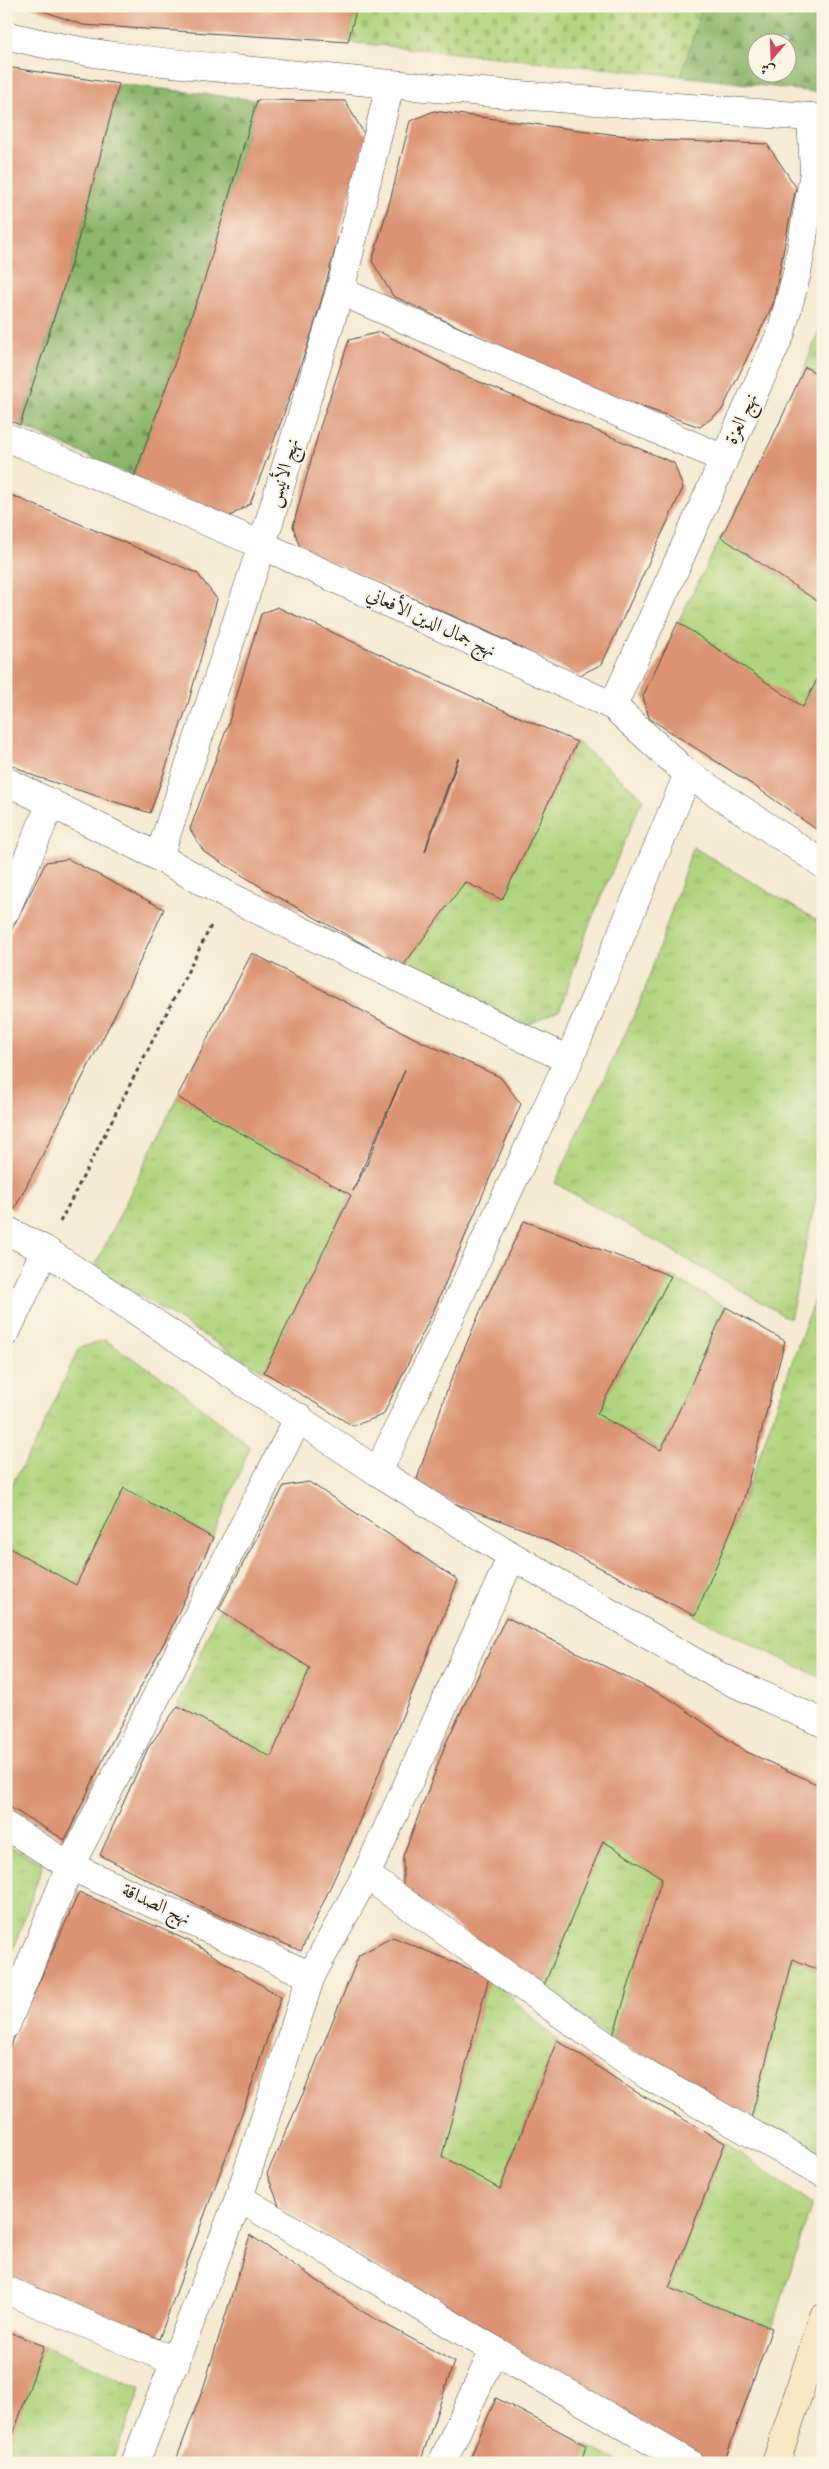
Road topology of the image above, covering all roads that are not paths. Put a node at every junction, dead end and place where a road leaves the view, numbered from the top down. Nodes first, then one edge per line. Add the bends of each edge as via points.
1 (6, 35) edge
2 (390, 85) junction
3 (817, 119) edge
4 (340, 291) junction
5 (6, 437) edge
6 (724, 459) junction
7 (262, 545) junction
8 (613, 706) junction
9 (688, 774) junction
10 (6, 781) edge
11 (51, 803) junction
12 (159, 857) junction
13 (823, 864) edge
14 (6, 910) edge
15 (569, 1060) junction
16 (6, 1230) edge
17 (45, 1250) junction
18 (6, 1332) edge
19 (299, 1417) junction
20 (378, 1472) junction
21 (512, 1556) junction
22 (823, 1723) edge
23 (6, 1826) edge
24 (70, 1866) junction
25 (366, 1875) junction
26 (311, 1976) junction
27 (6, 2024) edge
28 (823, 2174) edge
29 (239, 2198) junction
30 (6, 2290) edge
31 (823, 2318) edge
32 (494, 2350) junction
33 (176, 2362) junction
34 (135, 2463) edge
35 (442, 2463) edge
36 (690, 2463) edge
37 (776, 2463) edge

1 - 2 street via 51,47
2 - 3 street
2 - 4 street, نهج الأنيس
3 - 6 street, نهج العزة via 814,172 797,273 781,334
4 - 6 street
4 - 7 street, نهج الأنيس
5 - 7 street, نهج جمال الدين الأفعاني
6 - 8 street, نهج العزة
7 - 8 street, نهج جمال الدين الأفعاني
7 - 12 street, نهج الأنيس
8 - 9 street, نهج جمال الدين الأفعاني
9 - 13 street, نهج جمال الدين الأفعاني
9 - 15 street
10 - 11 street
11 - 12 street
11 - 14 street
12 - 15 street via 227,895
15 - 20 street
16 - 17 street
17 - 18 street
17 - 19 street
19 - 20 street
19 - 24 street
20 - 21 street
21 - 22 street via 717,1675
21 - 25 street
23 - 24 street, نهج الصداقة
24 - 26 street, نهج الصداقة
24 - 27 street
25 - 26 street
25 - 28 street via 647,2075
26 - 29 street
29 - 32 street
29 - 33 street
30 - 33 street
31 - 37 street
32 - 35 street
32 - 36 street
33 - 34 street

